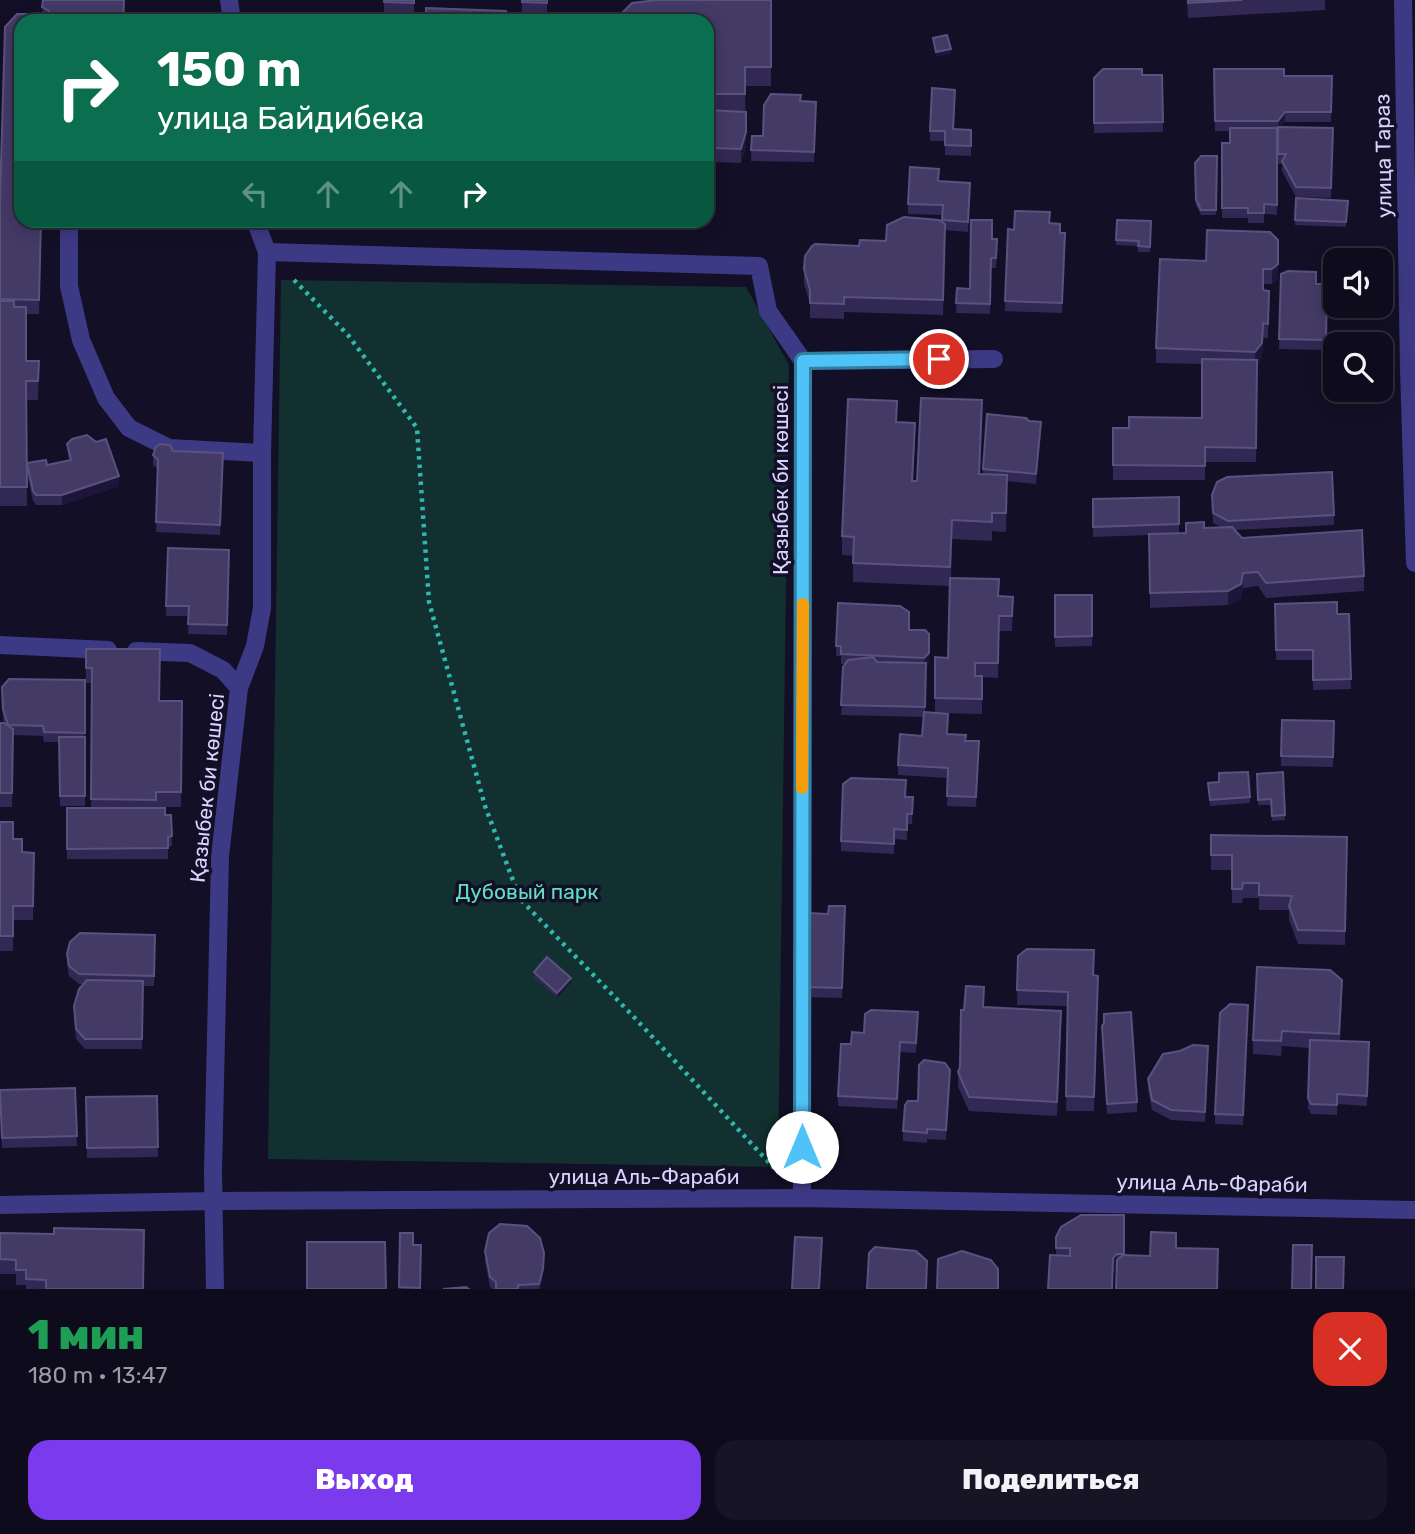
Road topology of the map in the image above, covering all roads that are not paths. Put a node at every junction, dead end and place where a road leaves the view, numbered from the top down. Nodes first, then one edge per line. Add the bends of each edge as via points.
1 (1403, 0) edge
2 (69, 228) edge
3 (258, 228) edge
4 (267, 252) junction
5 (993, 359) dead end
6 (803, 361) junction
7 (1412, 369) edge
8 (262, 453) junction
9 (1415, 564) edge
10 (0, 645) edge
11 (239, 688) junction
12 (802, 1198) junction
13 (214, 1201) junction
14 (0, 1205) edge
15 (1415, 1210) edge
16 (215, 1289) edge

1 - 7 street, улица Тараз
2 - 8 street via 69,286 81,340 106,398 129,428 169,448
3 - 4 street, Қазыбек би көшесі
4 - 6 street, Қазыбек би көшесі via 759,266 768,311
4 - 8 street, Қазыбек би көшесі
5 - 6 street
6 - 12 street, Қазыбек би көшесі
7 - 9 street, улица Тараз
8 - 11 street, Қазыбек би көшесі via 262,608 255,646
10 - 11 street via 190,653 223,670
11 - 13 street, Қазыбек би көшесі via 220,856
12 - 13 street, улица Аль-Фараби
12 - 15 street, улица Аль-Фараби
13 - 14 street, улица Аль-Фараби
13 - 16 street, Қазыбек би көшесі

